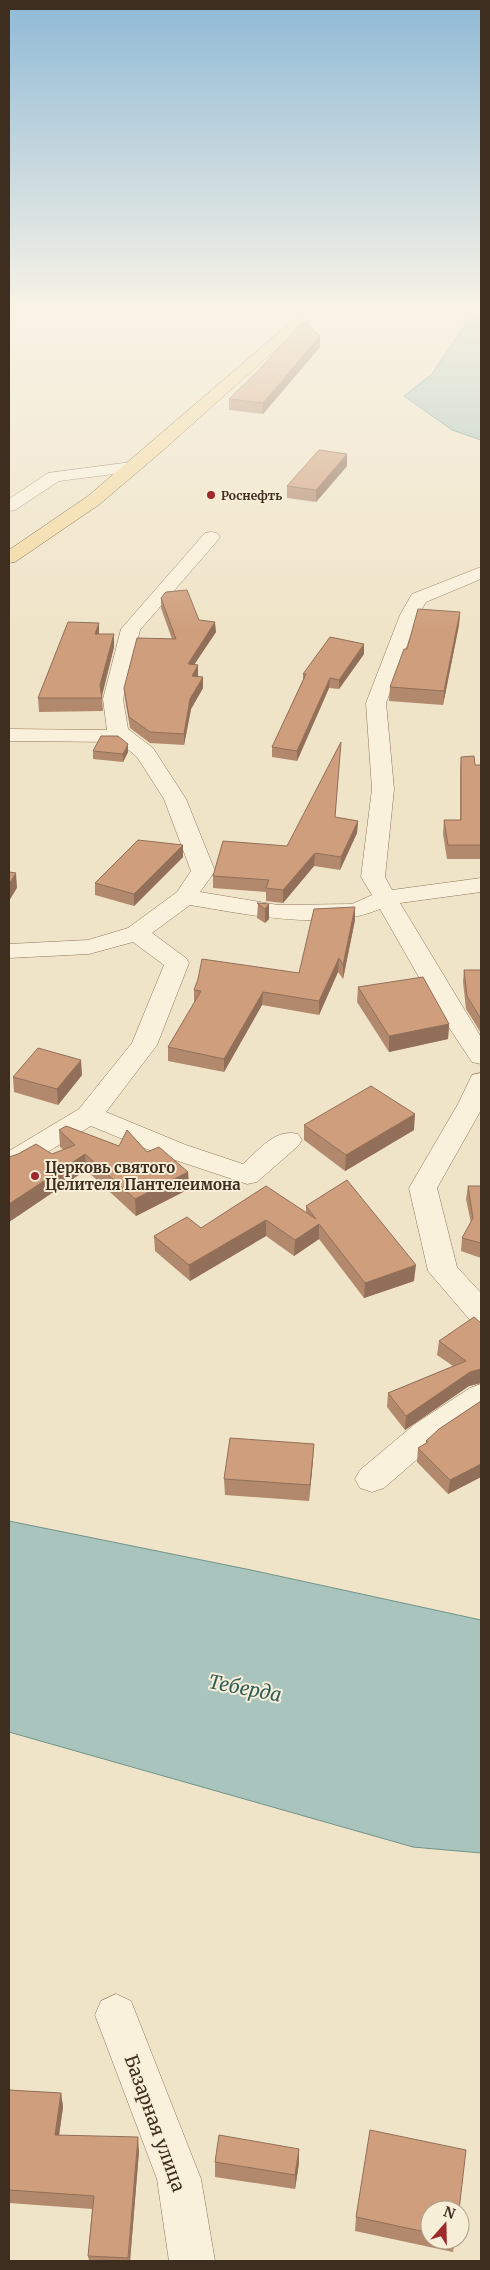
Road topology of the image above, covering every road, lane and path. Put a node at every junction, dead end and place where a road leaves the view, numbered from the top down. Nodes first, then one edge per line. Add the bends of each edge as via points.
1 (191, 417) edge
2 (132, 468) junction
3 (9, 506) edge
4 (211, 536) dead end
5 (13, 556) edge
6 (481, 572) edge
7 (9, 735) edge
8 (125, 736) junction
9 (481, 885) edge
10 (185, 897) junction
11 (386, 898) junction
12 (137, 933) junction
13 (9, 951) edge
14 (481, 1056) edge
15 (481, 1081) edge
16 (89, 1115) junction
17 (288, 1140) dead end
18 (9, 1163) edge
19 (481, 1312) edge
20 (481, 1396) edge
21 (372, 1479) dead end
22 (116, 2016) dead end
23 (192, 2261) edge

1 - 2 main road
2 - 3 street via 54,477
2 - 5 main road via 94,500
4 - 8 street via 131,629 113,699 118,731
6 - 11 street via 418,598 376,704 383,790 373,877
7 - 8 street
8 - 10 street via 145,753 175,799 203,871
9 - 11 street
10 - 11 street via 278,912 356,911
10 - 12 street
11 - 14 street
12 - 13 street via 89,947
12 - 16 street via 176,963 144,1044
15 - 19 street via 423,1188 443,1271
16 - 17 street via 176,1151 247,1175
16 - 18 street
20 - 21 street via 426,1433
22 - 23 street, Базарная улица via 180,2179

